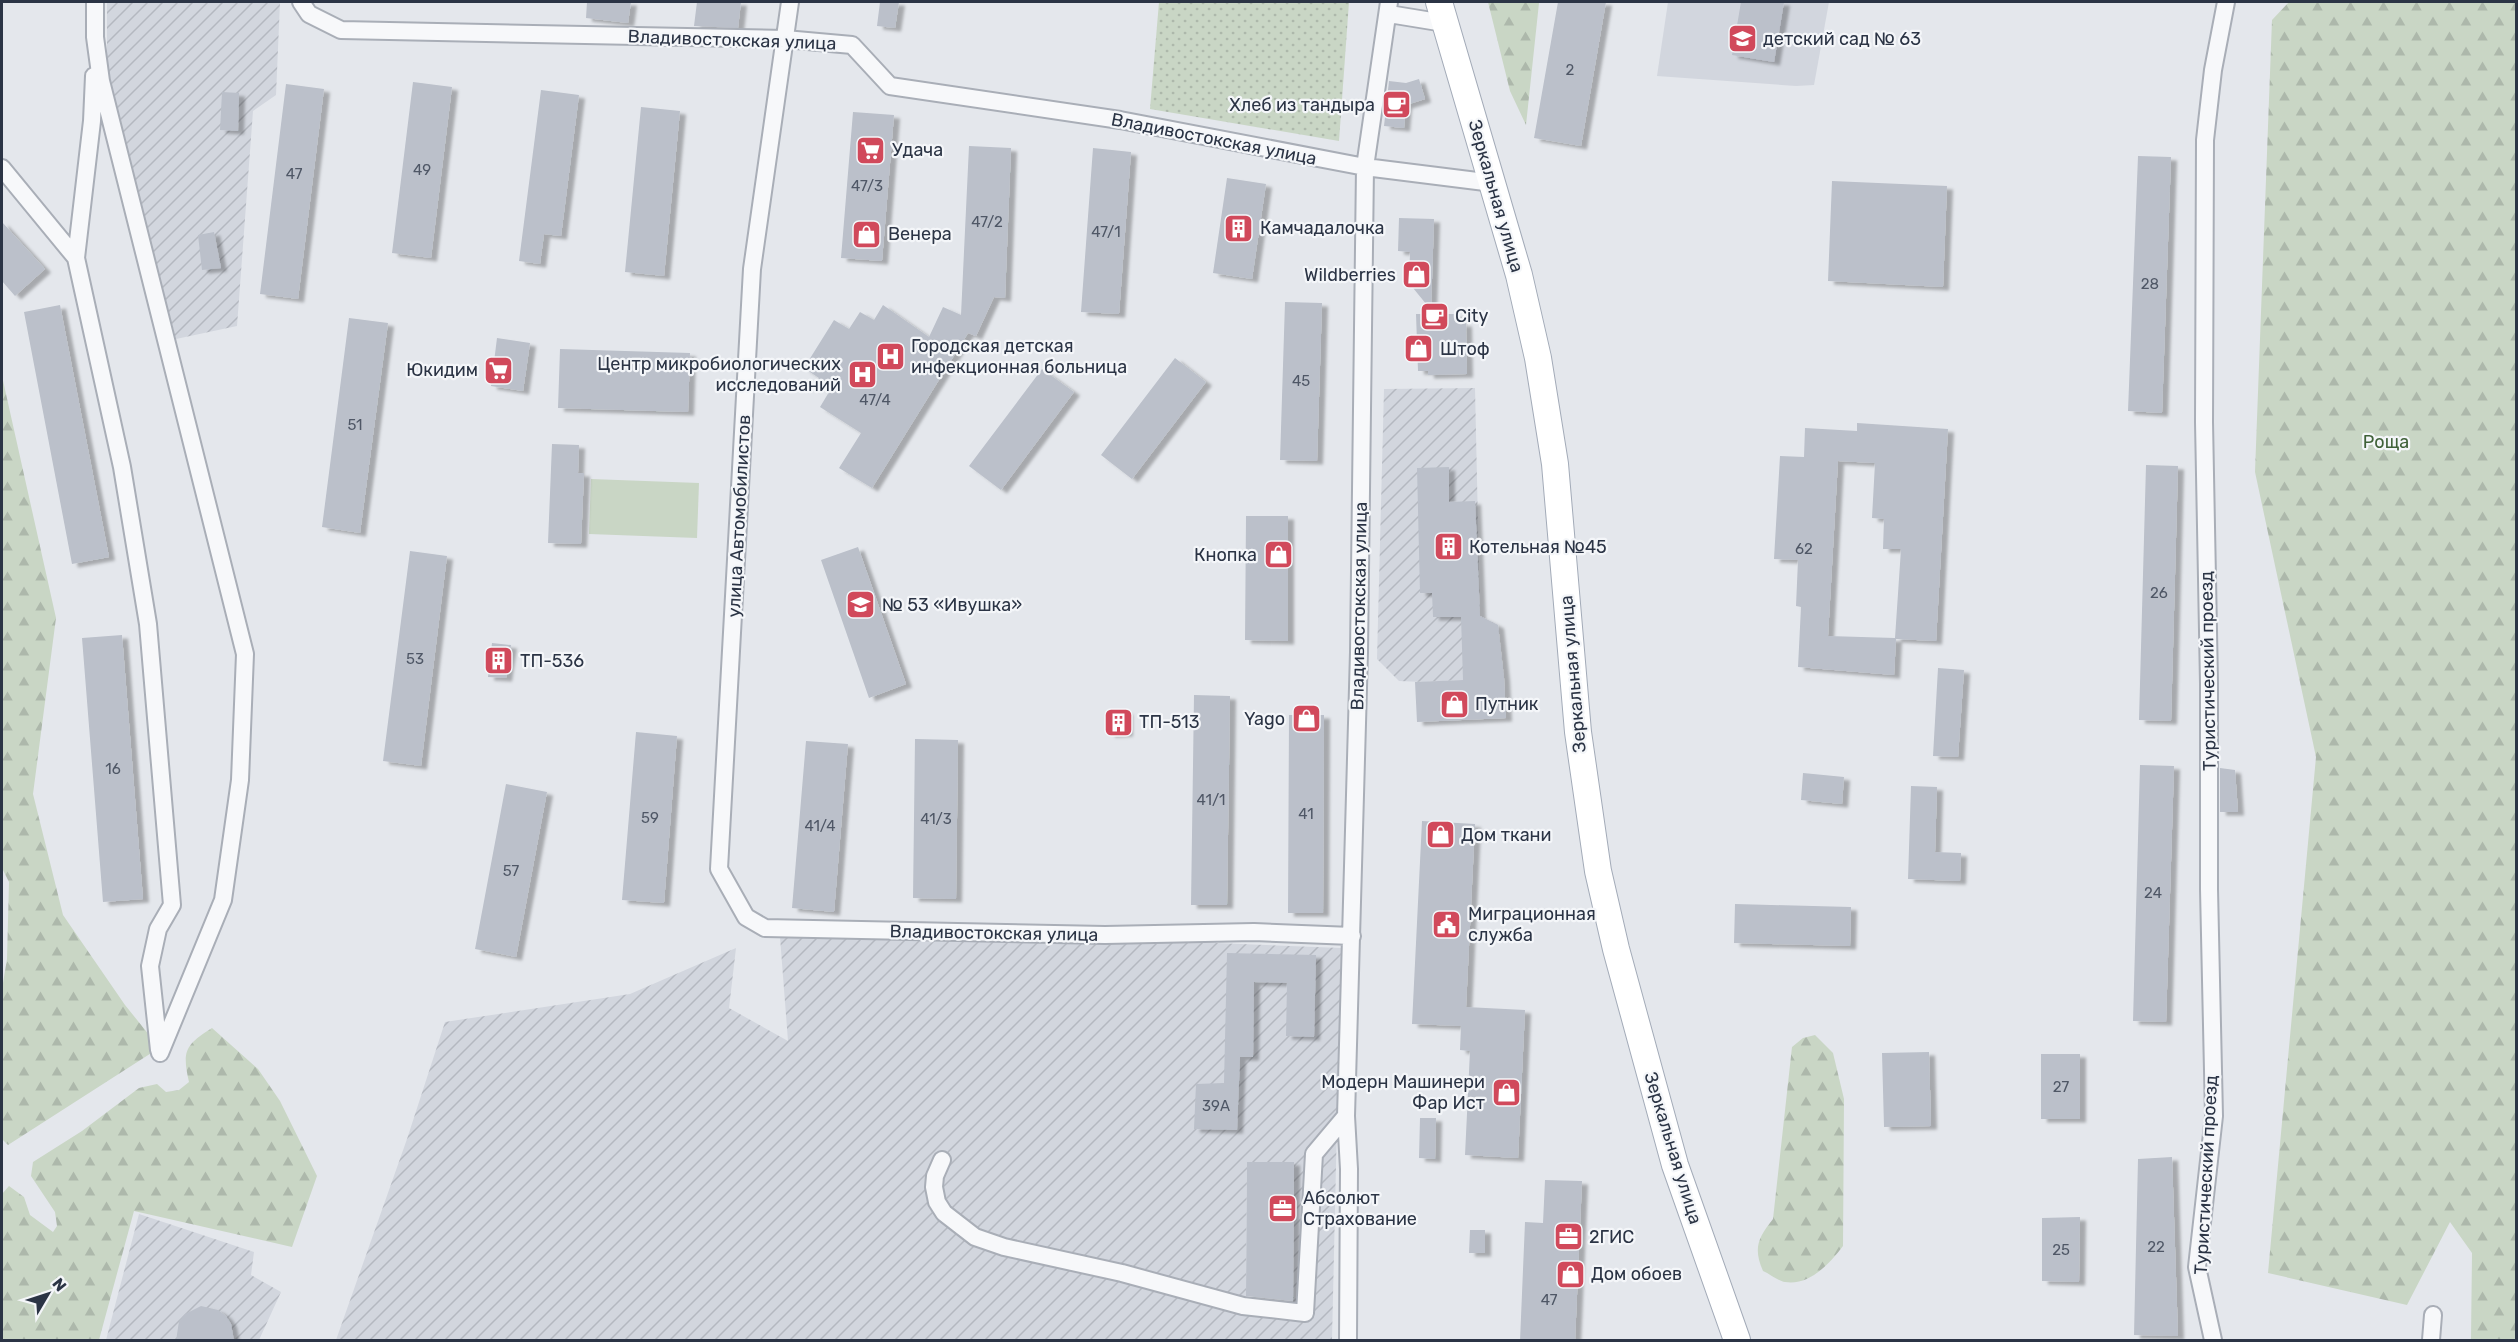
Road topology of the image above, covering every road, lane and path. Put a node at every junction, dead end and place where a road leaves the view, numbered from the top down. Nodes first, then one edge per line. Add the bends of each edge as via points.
1 (95, 2) edge
2 (301, 2) edge
3 (790, 2) edge
4 (2226, 2) edge
5 (1390, 6) edge
6 (1442, 12) edge
7 (95, 37) junction
8 (785, 39) junction
9 (1365, 167) junction
10 (2, 168) edge
11 (1493, 183) junction
12 (76, 258) junction
13 (746, 917) joint
14 (1352, 936) junction
15 (1346, 1116) junction
16 (942, 1160) dead end
17 (2433, 1315) dead end
18 (1348, 1341) edge
19 (1737, 1341) edge
20 (2213, 1341) edge
21 (2431, 1341) edge

1 - 7 street
2 - 8 street, Владивостокская улица via 309,14 341,30
3 - 8 street, улица Автомобилистов
4 - 20 street, Туристический проезд via 2212,70 2205,140 2204,422 2214,1116 2197,1268
5 - 6 street, Владивостокская улица
5 - 9 street, Владивостокская улица
6 - 11 main road, Зеркальная улица
7 - 12 street via 92,121
7 - 12 street via 101,81 245,654 240,780 223,900 160,1053 150,966 158,929 172,905 148,624 122,467
8 - 9 street, Владивостокская улица via 852,45 890,86 1120,120
8 - 13 street, улица Автомобилистов via 752,269 719,869
9 - 11 street, Владивостокская улица
9 - 14 street, Владивостокская улица
10 - 12 street
11 - 19 main road, Зеркальная улица via 1519,275 1548,411 1579,744 1598,871 1675,1165
13 - 14 street, Владивостокская улица via 765,928
14 - 15 street, Владивостокская улица
15 - 16 street via 1314,1154 1305,1313 1243,1306 975,1237 944,1213 937,1202 935,1176
15 - 18 street, Владивостокская улица
17 - 21 street

